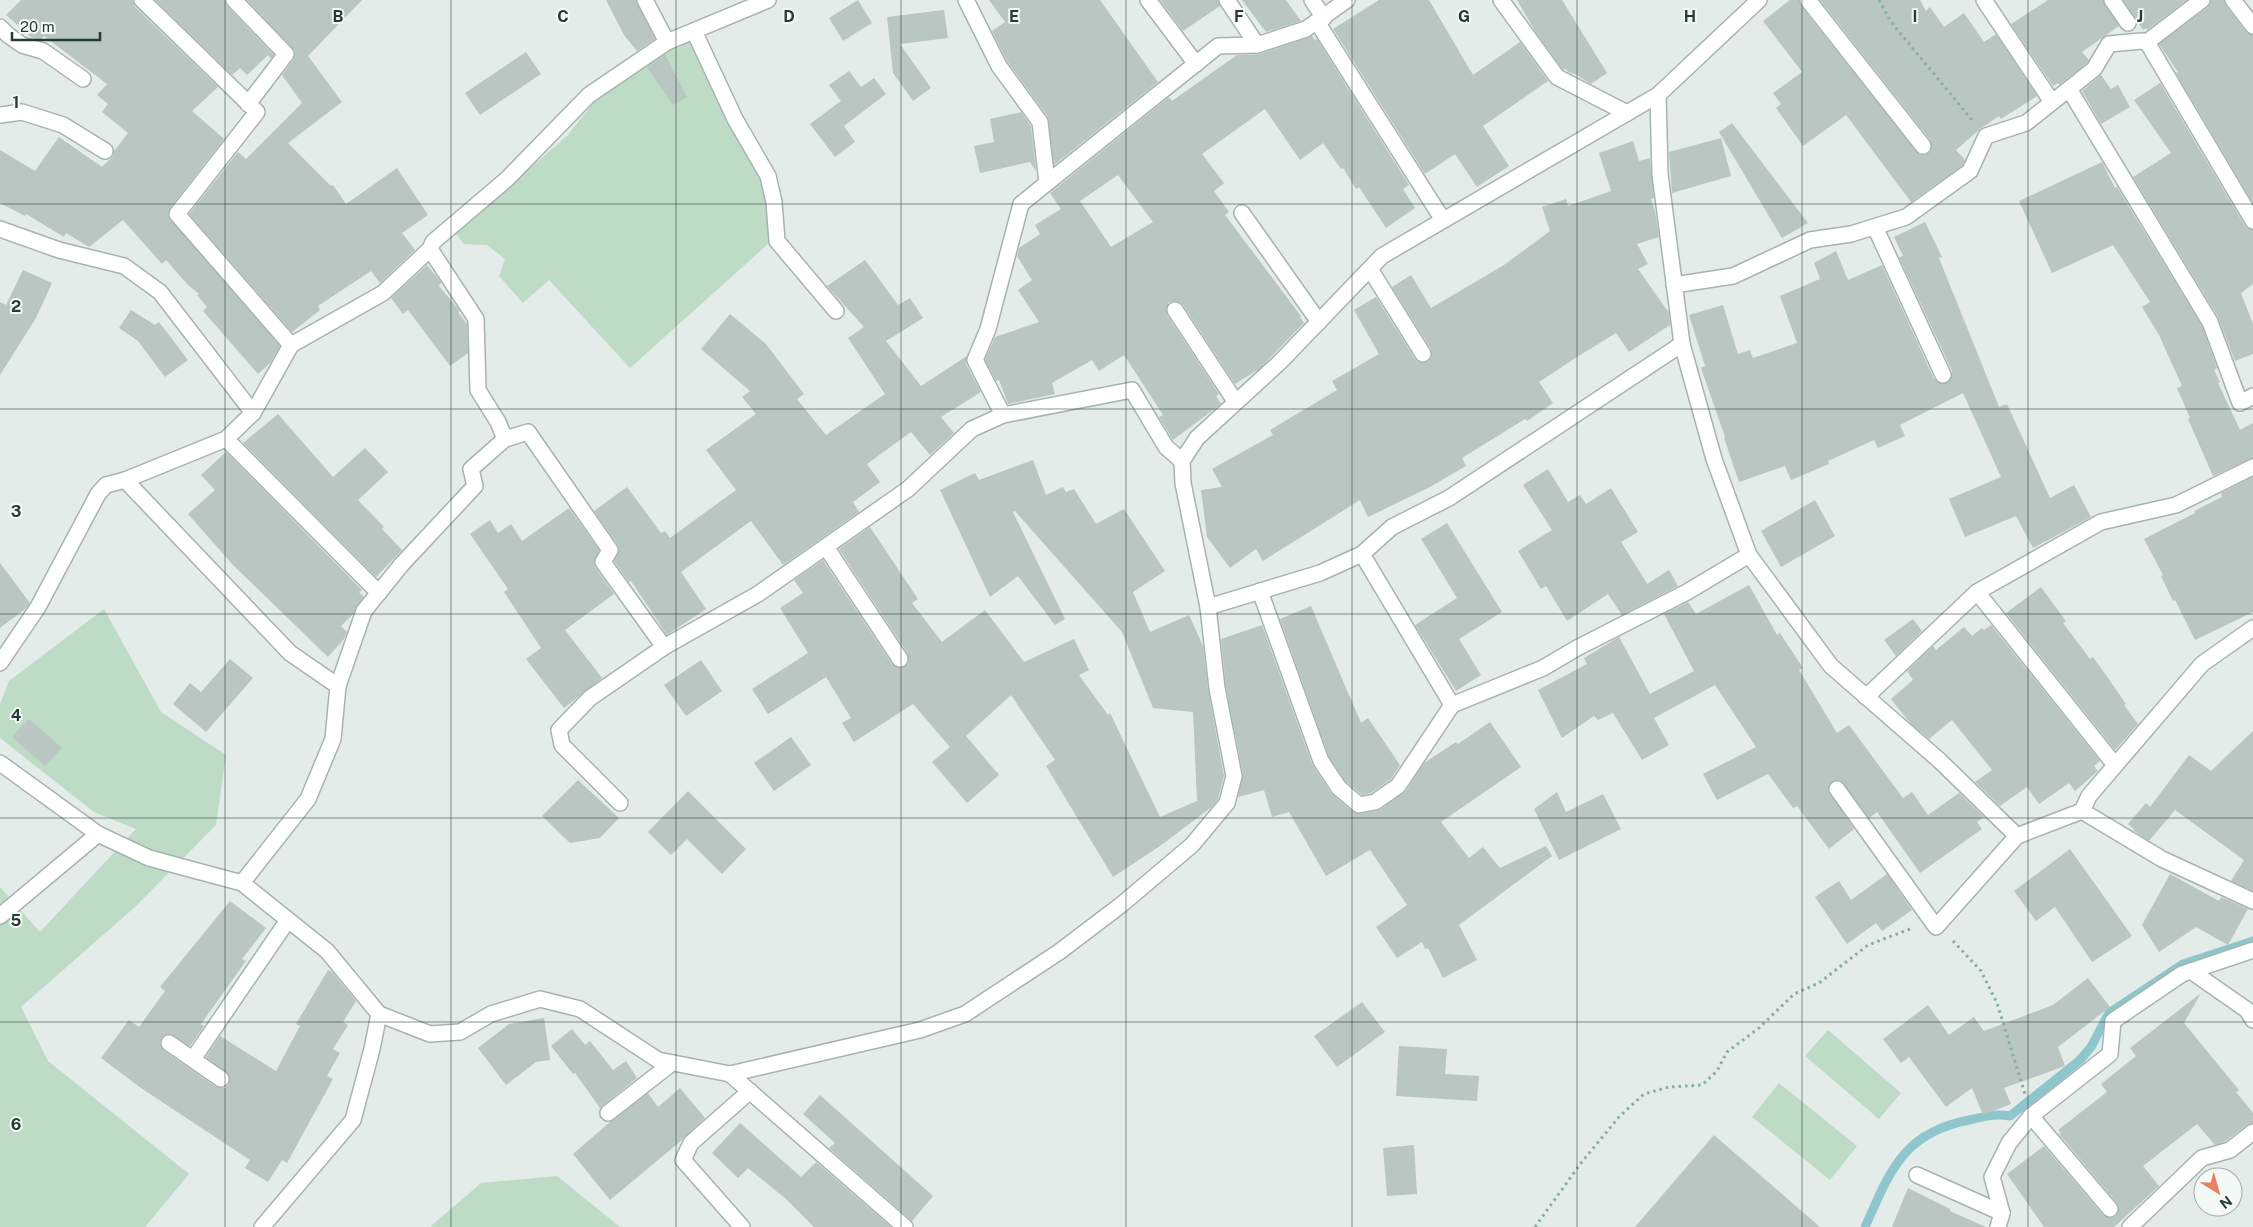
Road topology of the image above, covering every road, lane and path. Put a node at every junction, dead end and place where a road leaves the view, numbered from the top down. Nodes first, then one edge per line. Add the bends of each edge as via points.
1 (142, 0) edge
2 (234, 0) edge
3 (645, 0) edge
4 (768, 0) edge
5 (966, 0) edge
6 (1148, 0) edge
7 (1227, 0) edge
8 (1312, 0) edge
9 (1347, 0) edge
10 (1501, 0) edge
11 (1808, 0) edge
12 (1879, 0) edge
13 (1984, 0) edge
14 (2112, 0) edge
15 (2202, 0) edge
16 (2233, 0) edge
17 (1752, 2) edge
18 (1320, 20) junction
19 (2128, 23) dead end
20 (2253, 26) edge
21 (0, 27) edge
22 (694, 31) junction
23 (667, 42) junction
24 (2147, 42) junction
25 (1257, 45) junction
26 (1196, 64) junction
27 (83, 79) dead end
28 (2069, 89) junction
29 (1658, 95) junction
30 (2052, 102) junction
31 (248, 104) junction
32 (1627, 113) junction
33 (0, 115) edge
34 (1986, 136) junction
35 (1923, 146) dead end
36 (105, 151) dead end
37 (1047, 184) junction
38 (1242, 213) dead end
39 (1443, 220) junction
40 (2253, 221) edge
41 (1875, 227) junction
42 (0, 229) edge
43 (430, 249) junction
44 (1370, 269) junction
45 (1674, 285) junction
46 (1175, 310) dead end
47 (836, 311) dead end
48 (1319, 322) junction
49 (1682, 344) junction
50 (291, 345) junction
51 (1423, 354) dead end
52 (1942, 375) dead end
53 (2253, 396) edge
54 (1235, 401) junction
55 (252, 413) junction
56 (1003, 415) junction
57 (226, 439) junction
58 (504, 439) junction
59 (1182, 461) junction
60 (2253, 467) edge
61 (125, 480) junction
62 (826, 546) junction
63 (1362, 554) junction
64 (1749, 555) junction
65 (1260, 591) junction
66 (1977, 592) junction
67 (379, 593) junction
68 (1208, 607) junction
69 (2253, 628) edge
70 (664, 647) junction
71 (900, 659) dead end
72 (0, 663) edge
73 (338, 686) junction
74 (1866, 697) junction
75 (1452, 705) junction
76 (0, 763) edge
77 (2115, 765) junction
78 (1837, 789) dead end
79 (620, 803) dead end
80 (2082, 812) junction
81 (98, 834) junction
82 (2017, 836) junction
83 (242, 883) junction
84 (2253, 901) edge
85 (0, 916) edge
86 (288, 920) junction
87 (1936, 927) junction
88 (2253, 950) edge
89 (2191, 971) junction
90 (380, 1014) junction
91 (2253, 1020) edge
92 (169, 1043) dead end
93 (193, 1059) junction
94 (672, 1062) junction
95 (730, 1074) junction
96 (222, 1079) dead end
97 (750, 1091) junction
98 (608, 1113) dead end
99 (2031, 1116) junction
100 (2253, 1132) edge
101 (1917, 1175) dead end
102 (2110, 1209) dead end
103 (2000, 1220) edge
104 (262, 1227) edge
105 (742, 1227) edge
106 (904, 1227) edge
107 (1535, 1227) edge
108 (2130, 1227) edge

1 - 31 street
2 - 31 street via 286,54
3 - 23 street
4 - 22 street
5 - 37 street via 999,66 1040,122
6 - 26 street
7 - 25 street
8 - 18 street
9 - 18 street
10 - 32 street via 1557,77
11 - 35 street
12 - 34 path via 1891,22
13 - 30 street
14 - 19 street
15 - 24 street
16 - 20 street
17 - 29 street
18 - 25 street via 1306,29
18 - 39 street
21 - 27 street via 22,45 43,51
22 - 23 street
22 - 47 street via 735,120 768,176 777,242
23 - 43 street via 589,95 507,180 433,242
24 - 28 street via 2109,44 2094,68
24 - 40 street
25 - 26 street via 1218,46
26 - 37 street
28 - 30 street
28 - 53 street via 2210,322 2240,403
29 - 32 street
29 - 45 street via 1660,174
30 - 34 street via 2026,123
31 - 50 street via 257,112 177,214
32 - 39 street
33 - 36 street via 22,112 63,125
34 - 41 street via 1970,171 1906,218
37 - 56 street via 1021,204 988,329 975,360
38 - 48 street
39 - 44 street via 1382,256
41 - 45 street via 1810,240 1733,276
41 - 52 street
42 - 55 street via 59,250 124,266 160,292
43 - 50 street via 383,293
43 - 58 street via 476,319 478,390 498,422
44 - 48 street
44 - 51 street
45 - 49 street
46 - 54 street
48 - 54 street
49 - 63 street via 1449,498 1392,527
49 - 64 street via 1714,458
50 - 55 street
54 - 59 street via 1197,438
55 - 57 street
56 - 59 street via 1132,390 1166,447
56 - 62 street via 972,429 908,489
57 - 61 street
57 - 67 street
58 - 67 street via 471,469 474,486
58 - 70 street via 528,432 610,550 603,562
59 - 68 street via 1183,483
60 - 66 street via 2176,505 2101,522
61 - 72 street via 106,485 98,494 38,608
61 - 73 street via 290,654
62 - 70 street via 758,594
62 - 71 street
63 - 65 street via 1320,572
63 - 75 street
64 - 74 street via 1832,666
64 - 75 street via 1687,592 1542,668
65 - 68 street
65 - 75 street via 1321,761 1339,788 1359,805 1375,802 1398,786
66 - 74 street
66 - 77 street
67 - 73 street via 364,611
68 - 95 street via 1234,776 1227,803 1192,845 1059,952 965,1014 920,1030
69 - 77 street via 2202,664
70 - 79 street via 590,698 559,730 562,745
73 - 83 street via 332,739 308,799
74 - 82 street via 1940,761
76 - 81 street
77 - 80 street via 2089,796
78 - 87 street
80 - 82 street
80 - 84 street via 2162,859
81 - 83 street via 149,858
81 - 85 street
82 - 87 street
83 - 86 street
86 - 90 street via 327,951
86 - 93 street
87 - 99 path via 1981,971 1997,1003
87 - 107 path via 1908,929 1868,945 1819,983 1794,994 1759,1028 1727,1052 1717,1071 1702,1085 1644,1094 1619,1117 1587,1155
88 - 89 street
89 - 91 street via 2247,1010
89 - 99 street via 2113,1021 2110,1054
90 - 94 street via 430,1034 460,1032 490,1014 540,999 580,1009 658,1060
90 - 104 street via 353,1120
92 - 93 street
93 - 96 street
94 - 95 street
94 - 98 street
95 - 97 street
97 - 105 street via 691,1143 683,1160
97 - 106 street
99 - 102 street
99 - 103 street via 2009,1143 1992,1177
100 - 108 street via 2230,1150 2202,1158
101 - 103 street

